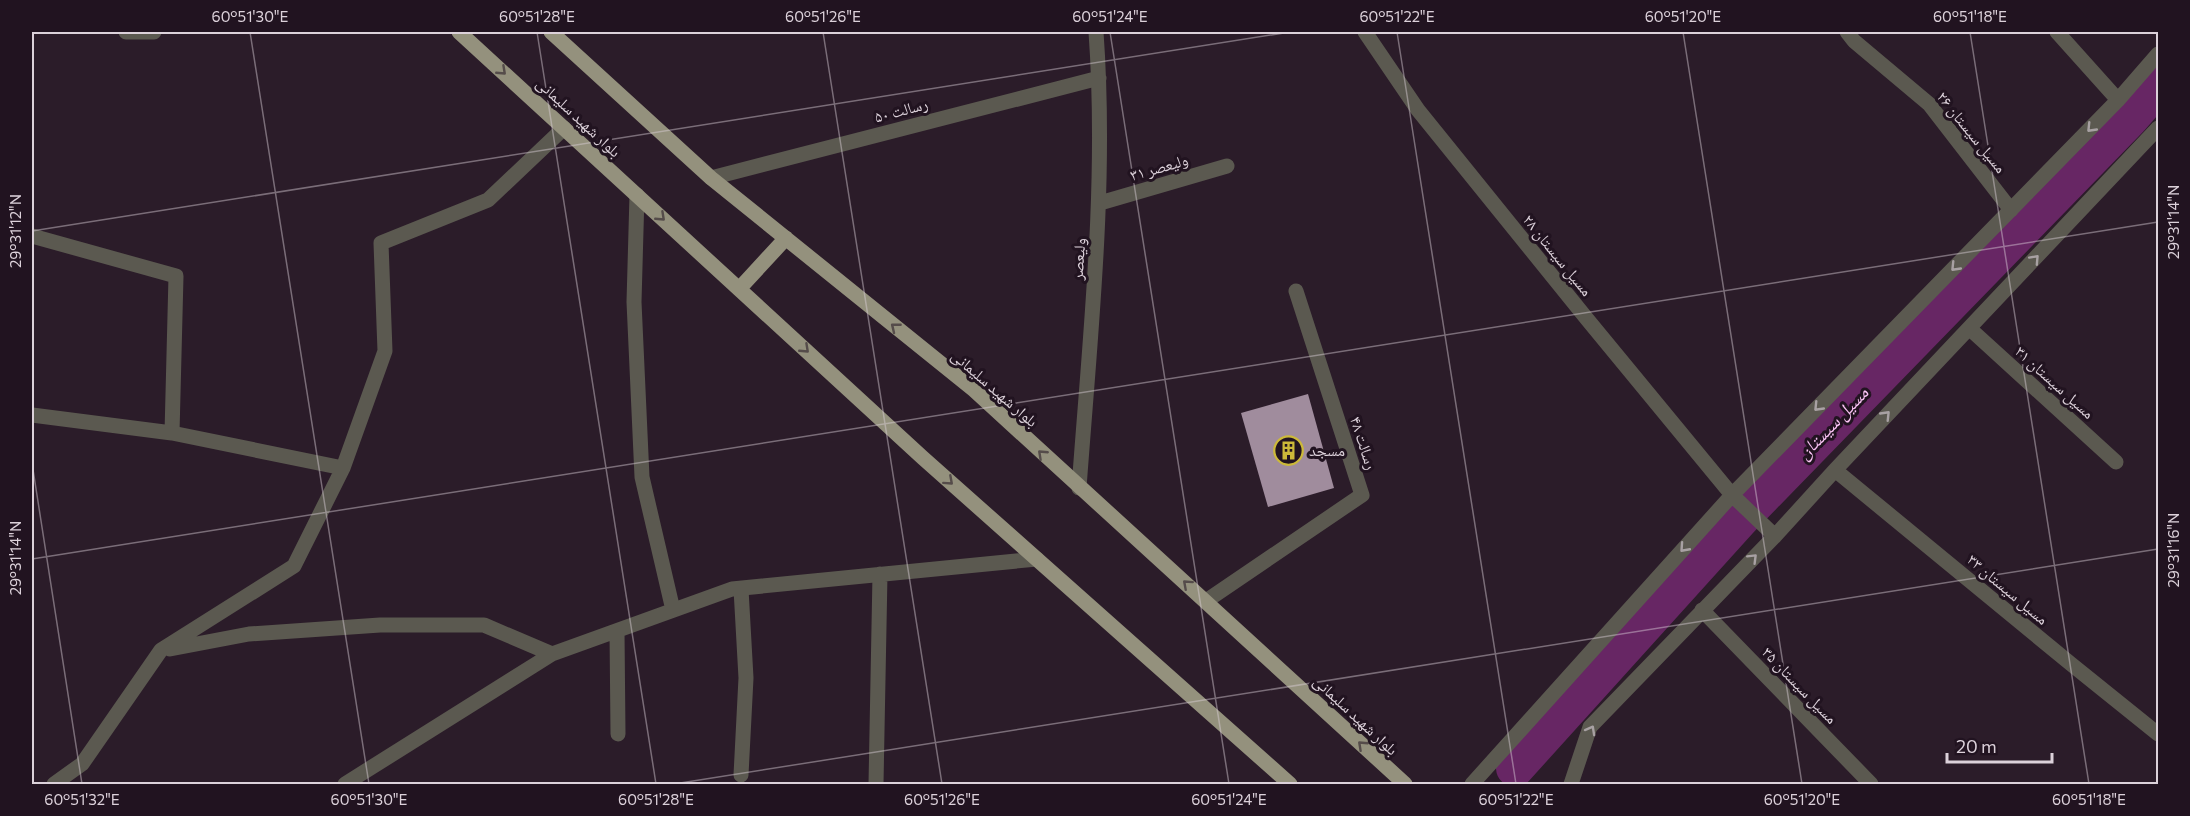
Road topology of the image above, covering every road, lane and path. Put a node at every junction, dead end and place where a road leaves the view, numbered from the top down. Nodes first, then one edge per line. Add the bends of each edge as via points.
1 (126, 32) edge
2 (154, 32) edge
3 (459, 32) edge
4 (551, 32) edge
5 (1096, 32) edge
6 (1365, 32) edge
7 (1847, 32) edge
8 (2057, 32) edge
9 (2158, 54) edge
10 (1100, 78) junction
11 (2118, 100) junction
12 (564, 128) junction
13 (2158, 128) edge
14 (1227, 166) dead end
15 (711, 178) junction
16 (637, 195) junction
17 (1100, 203) junction
18 (2011, 210) junction
19 (32, 236) edge
20 (786, 238) junction
21 (739, 289) junction
22 (1296, 291) dead end
23 (1969, 328) junction
24 (32, 416) edge
25 (172, 433) junction
26 (2116, 462) dead end
27 (343, 468) junction
28 (1835, 470) junction
29 (1079, 488) junction
30 (1732, 495) junction
31 (1775, 536) junction
32 (1037, 559) junction
33 (880, 574) junction
34 (741, 589) junction
35 (1206, 601) junction
36 (673, 610) junction
37 (1702, 610) junction
38 (617, 631) junction
39 (161, 650) junction
40 (552, 654) junction
41 (618, 734) dead end
42 (2158, 734) edge
43 (372, 768) junction
44 (741, 775) dead end
45 (54, 784) edge
46 (345, 784) edge
47 (372, 784) edge
48 (876, 784) edge
49 (1290, 784) edge
50 (1405, 784) edge
51 (1472, 784) edge
52 (1571, 784) edge
53 (1871, 784) edge

1 - 2 street
3 -> 12 main road, بلوار شهید سلیمانی
4 - 15 main road, بلوار شهید سلیمانی
5 - 10 street, ولیعصر
6 - 30 street, مسیل سیستان ۲۸ via 1418,110
7 - 18 street, مسیل سیستان ۲۶ via 1929,104
8 - 11 street
9 - 11 street
10 - 15 street, رسالت ۵۰
10 - 17 street, ولیعصر
11 -> 18 street
12 - 16 main road, بلوار شهید سلیمانی
12 - 27 street via 488,200 381,243 385,351
23 -> 13 street
14 - 17 street, ولیعصر ۳۱
15 - 20 main road, بلوار شهید سلیمانی
16 -> 21 main road, بلوار شهید سلیمانی
16 - 36 street via 634,302 642,477
17 - 29 street, ولیعصر
18 -> 30 street
19 - 25 street via 176,276
20 - 21 main road
29 -> 20 main road, بلوار شهید سلیمانی via 974,390
21 -> 32 main road, بلوار شهید سلیمانی
22 - 35 street, رسالت ۴۸ via 1362,495
23 - 26 street, مسیل سیستان ۳۱
28 -> 23 street
24 - 25 street
25 - 27 street
27 - 39 street via 294,566
28 - 31 street
28 - 42 street, مسیل سیستان ۳۳
35 -> 29 main road, بلوار شهید سلیمانی
30 - 31 street, مسیل سیستان ۲۸
30 -> 51 street
37 -> 31 street
32 - 33 street
32 - 49 main road, بلوار شهید سلیمانی
33 - 34 street
33 - 48 street
34 - 36 street
34 - 44 street via 746,678
50 -> 35 main road, بلوار شهید سلیمانی
36 - 38 street
52 -> 37 street via 1590,727
37 - 53 street, مسیل سیستان ۳۵
38 - 40 street
38 - 41 street
39 - 40 street via 249,634 380,625 484,625
39 - 45 street via 82,764
40 - 43 street
43 - 46 street
43 - 47 street

